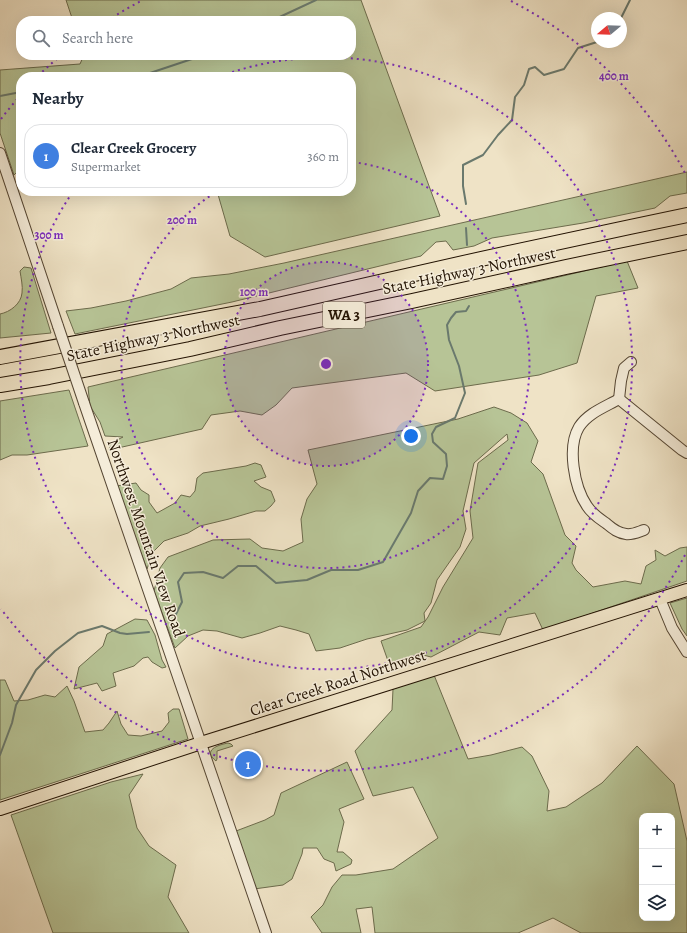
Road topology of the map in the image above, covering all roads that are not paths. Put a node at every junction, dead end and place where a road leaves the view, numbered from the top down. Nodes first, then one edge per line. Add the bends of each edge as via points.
1 (0, 153) edge
2 (687, 215) edge
3 (687, 242) edge
4 (57, 347) junction
5 (0, 352) edge
6 (0, 357) edge
7 (631, 362) dead end
8 (0, 385) edge
9 (619, 399) junction
10 (687, 453) edge
11 (644, 530) dead end
12 (687, 590) edge
13 (660, 599) junction
14 (687, 652) edge
15 (201, 743) junction
16 (0, 809) edge
17 (266, 933) edge

1 - 15 street, Northwest Mountain View Road, bridge
2 - 4 highway, State Highway 3 Northwest / WA 3 via 260,310
3 - 8 highway, State Highway 3 Northwest / WA 3 via 175,352
4 - 5 highway
4 - 6 highway, State Highway 3 Northwest / WA 3
7 - 9 street via 624,368
9 - 10 street
9 - 11 street via 594,412 579,427 573,449 575,477 587,506 617,532 631,534
12 - 13 main road, Clear Creek Road Northwest
13 - 14 street via 672,628
13 - 15 main road, Clear Creek Road Northwest
15 - 16 main road, Clear Creek Road Northwest
15 - 17 street, Northwest Mountain View Road

